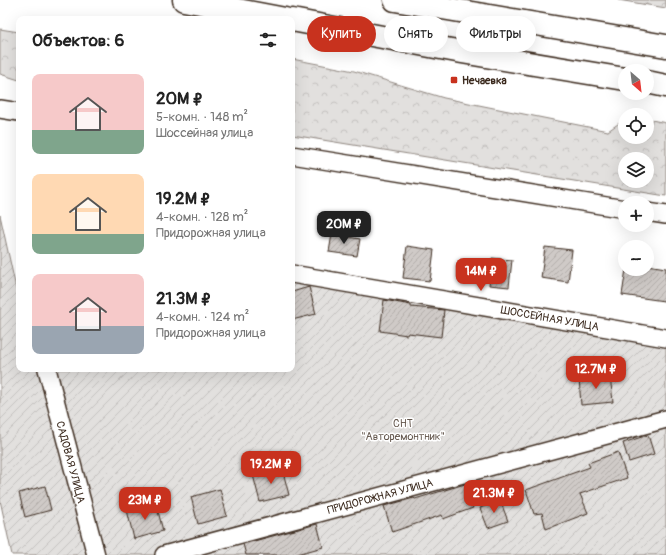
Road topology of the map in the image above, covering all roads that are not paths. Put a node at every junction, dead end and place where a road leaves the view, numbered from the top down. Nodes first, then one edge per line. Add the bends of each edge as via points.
1 (184, 0) edge
2 (395, 0) edge
3 (269, 16) edge
4 (295, 21) edge
5 (666, 46) edge
6 (618, 78) edge
7 (654, 83) edge
8 (666, 86) edge
9 (0, 109) edge
10 (16, 112) edge
11 (295, 155) edge
12 (618, 208) edge
13 (654, 213) edge
14 (666, 215) edge
15 (295, 275) edge
16 (666, 338) edge
17 (48, 372) edge
18 (666, 419) edge
19 (96, 555) edge
20 (164, 555) edge

1 - 3 highway
2 - 5 highway
4 - 6 highway
7 - 8 highway
9 - 10 street
11 - 12 street
13 - 14 street
15 - 16 street, ШОССЕЙНАЯ УЛИЦА
17 - 19 street, САДОВАЯ УЛИЦА
18 - 20 street, ПРИДОРОЖНАЯ УЛИЦА

